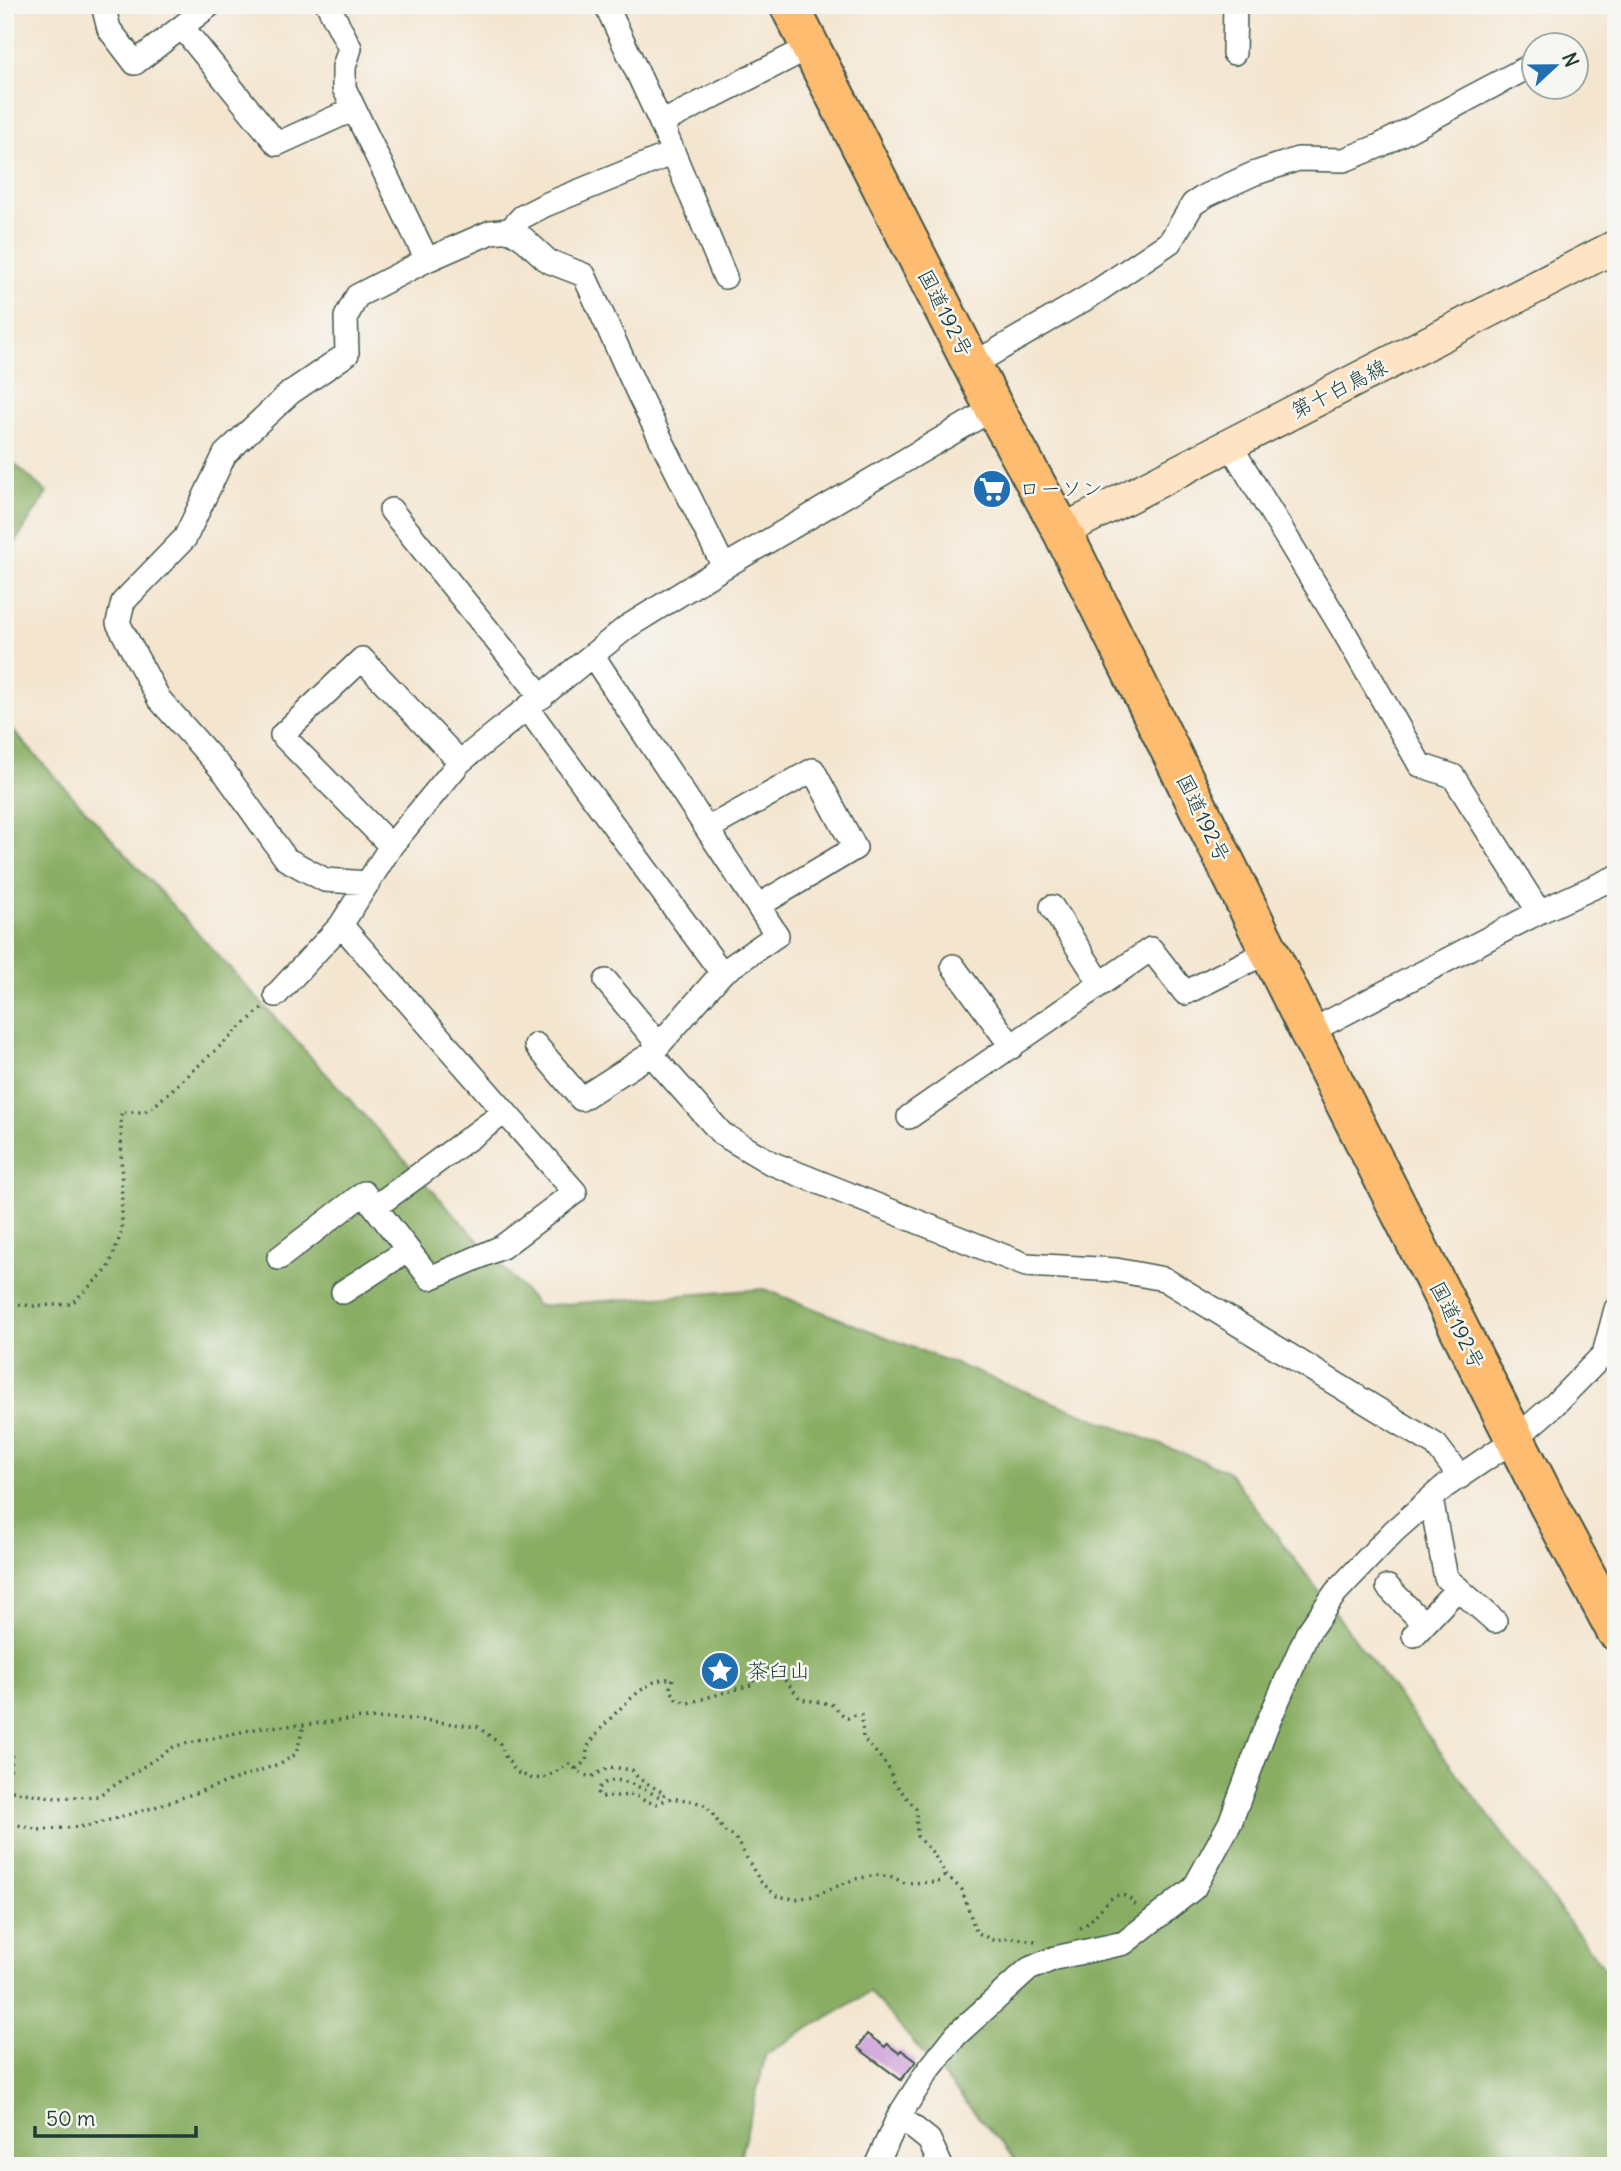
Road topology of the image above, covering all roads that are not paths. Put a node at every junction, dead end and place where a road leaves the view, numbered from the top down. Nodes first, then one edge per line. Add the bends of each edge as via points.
1 (103, 5) edge
2 (210, 5) edge
3 (328, 5) edge
4 (606, 5) edge
5 (789, 5) edge
6 (1235, 5) edge
7 (182, 27) junction
8 (810, 47) junction
9 (1234, 53) dead end
10 (1520, 71) edge
11 (354, 109) junction
12 (661, 123) junction
13 (673, 153) junction
14 (510, 230) junction
15 (1616, 246) edge
16 (427, 260) junction
17 (725, 277) dead end
18 (972, 365) junction
19 (994, 408) junction
20 (1230, 445) junction
21 (391, 510) dead end
22 (1062, 531) junction
23 (724, 567) junction
24 (593, 656) junction
25 (535, 703) junction
26 (460, 762) junction
27 (707, 829) junction
28 (391, 846) junction
29 (1616, 877) edge
30 (368, 883) junction
31 (758, 906) junction
32 (1052, 908) dead end
33 (1539, 912) junction
34 (341, 925) junction
35 (1269, 951) junction
36 (953, 965) dead end
37 (722, 973) junction
38 (606, 981) dead end
39 (1101, 984) junction
40 (276, 995) road end
41 (1309, 1032) junction
42 (536, 1045) dead end
43 (1012, 1047) junction
44 (655, 1050) junction
45 (505, 1112) junction
46 (909, 1117) dead end
47 (375, 1207) junction
48 (408, 1250) junction
49 (279, 1258) dead end
50 (343, 1292) dead end
51 (1616, 1309) edge
52 (1515, 1440) junction
53 (1460, 1477) junction
54 (1431, 1499) junction
55 (1388, 1587) dead end
56 (1458, 1588) junction
57 (1495, 1621) dead end
58 (1616, 1631) edge
59 (899, 2116) junction
60 (876, 2166) edge
61 (941, 2166) edge

1 - 7 street via 109,29 135,62
2 - 7 street
3 - 11 street via 350,48 344,88
4 - 12 street
5 - 8 highway, 国道192号
6 - 9 street
7 - 11 street via 277,144
8 - 12 street
8 - 18 highway, 国道192号
10 - 18 street via 1344,160 1298,159 1207,195 1193,204 1170,242 1090,296
11 - 16 street
12 - 13 street
13 - 14 street via 545,205 522,217
13 - 17 street
14 - 16 street via 491,232
14 - 23 street via 548,261 584,275
15 - 20 main road, 第十白鳥線
16 - 30 street via 357,296 346,317 347,354 290,393 225,454 185,538 123,602 118,623 159,699 225,773 286,859 325,880
18 - 19 highway, 国道192号
19 - 22 highway, 国道192号
19 - 23 street
20 - 22 main road, 第十白鳥線
20 - 33 street via 1420,765 1452,776
21 - 25 street
22 - 35 highway, 国道192号
23 - 24 street via 627,628
24 - 25 street
24 - 27 street
25 - 26 street
25 - 37 street
26 - 28 street
26 - 28 street via 362,659 282,735
27 - 31 street
27 - 31 street via 813,770 855,848
28 - 30 street
29 - 33 street
30 - 34 street
31 - 37 street via 777,935
32 - 39 street
33 - 41 street
34 - 40 street
34 - 45 street
35 - 39 street via 1185,993 1152,949
35 - 41 highway, 国道192号
36 - 43 street
37 - 44 street
38 - 44 street
39 - 43 street
41 - 52 highway, 国道192号
42 - 44 street via 582,1099
43 - 46 street
44 - 53 street via 722,1134 771,1163 1026,1265 1116,1270 1164,1279 1436,1445
45 - 47 street
45 - 48 street via 575,1192 502,1247 430,1278
47 - 48 street
47 - 49 street via 364,1193
48 - 50 street
51 - 52 street via 1604,1354
52 - 53 street
52 - 58 highway, 国道192号
53 - 54 street
54 - 56 street via 1446,1578
54 - 59 street via 1336,1592 1307,1634 1230,1822 1194,1888 1124,1942 1029,1969 957,2035
55 - 56 street via 1419,1630
56 - 57 street
59 - 60 street
59 - 61 street via 929,2140

